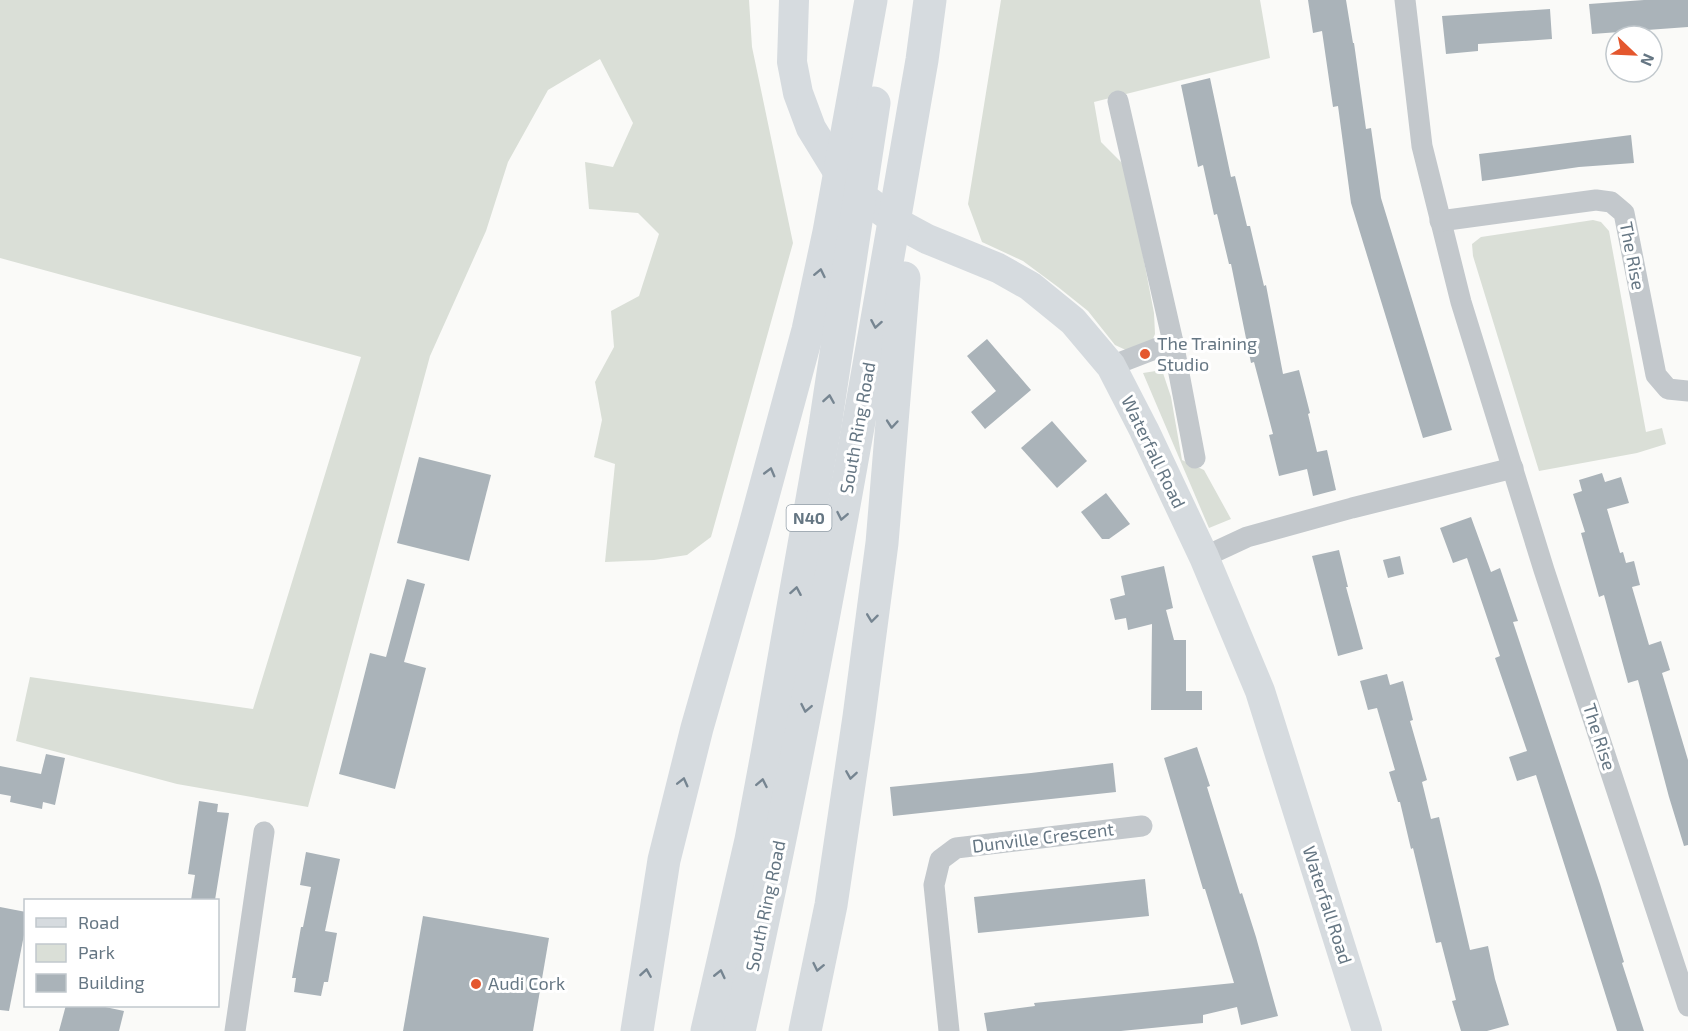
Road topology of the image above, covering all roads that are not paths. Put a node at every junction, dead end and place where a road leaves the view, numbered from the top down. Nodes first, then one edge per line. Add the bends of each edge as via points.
1 (794, 0) edge
2 (871, 0) edge
3 (885, 0) edge
4 (930, 0) edge
5 (1405, 0) edge
6 (922, 60) junction
7 (1118, 100) dead end
8 (1440, 221) junction
9 (1173, 342) junction
10 (1111, 366) junction
11 (1688, 391) edge
12 (1196, 458) dead end
13 (1513, 468) junction
14 (1204, 557) junction
15 (1142, 826) dead end
16 (264, 832) dead end
17 (1688, 1006) edge
18 (235, 1031) edge
19 (637, 1031) edge
20 (707, 1031) edge
21 (739, 1031) edge
22 (805, 1031) edge
23 (949, 1031) edge
24 (1367, 1031) edge

1 - 10 street, Waterfall Road via 792,62 798,93 819,144 849,184 903,226 1015,276 1073,321
19 -> 2 highway via 664,860 680,794 808,330
20 -> 3 highway, South Ring Road / N40 via 753,829 825,426 875,100
4 - 6 highway, South Ring Road / N40
5 - 8 street, The Rise via 1419,123
6 -> 21 highway, South Ring Road / N40 via 801,736
6 -> 22 highway via 882,543 831,905
7 - 9 street
8 - 11 street, The Rise via 1596,200 1611,202 1624,213 1656,375 1668,389
8 - 13 street, The Rise
9 - 10 street
9 - 12 street
10 - 14 street, Waterfall Road
13 - 14 street via 1247,537
13 - 17 street, The Rise
14 - 24 street, Waterfall Road via 1260,691
15 - 23 street, Dunville Crescent via 956,848 940,860 934,885
16 - 18 street

